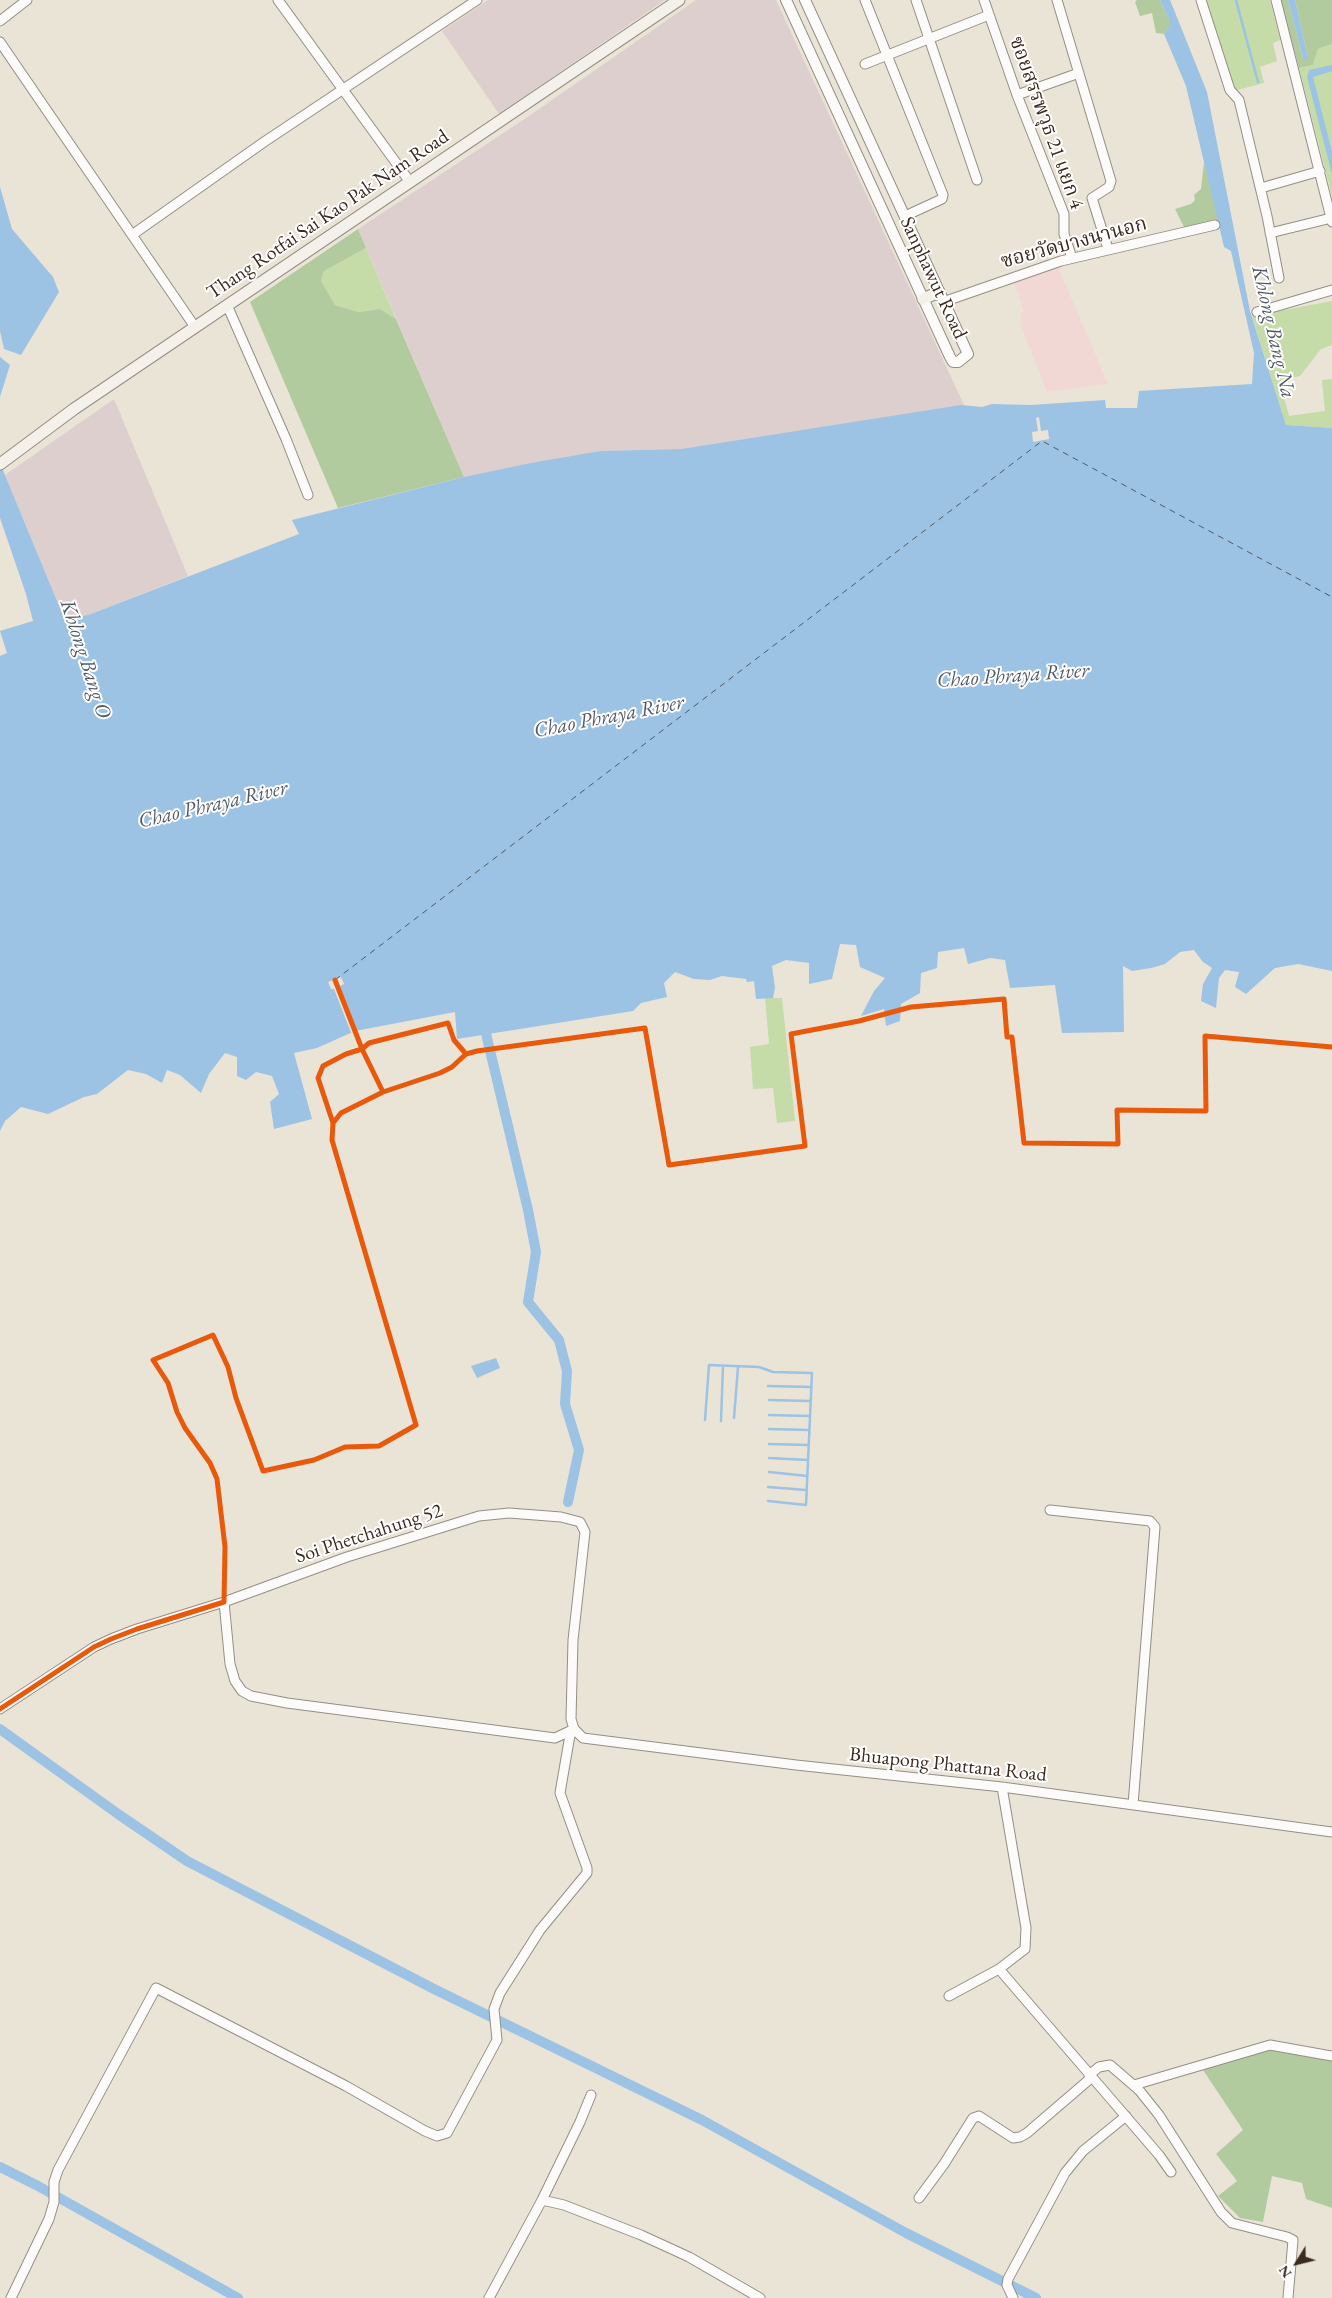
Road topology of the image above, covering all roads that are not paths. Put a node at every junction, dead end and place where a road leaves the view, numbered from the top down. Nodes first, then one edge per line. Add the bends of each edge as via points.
1 (27, 0) edge
2 (278, 0) edge
3 (477, 0) edge
4 (679, 0) edge
5 (786, 0) edge
6 (805, 0) edge
7 (865, 0) edge
8 (916, 0) edge
9 (984, 0) edge
10 (1057, 0) edge
11 (1201, 0) edge
12 (1276, 0) edge
13 (989, 15) junction
14 (0, 20) edge
15 (929, 40) junction
16 (0, 42) edge
17 (886, 57) junction
18 (865, 64) dead end
19 (1079, 73) junction
20 (344, 91) junction
21 (1017, 95) junction
22 (1320, 171) junction
23 (977, 180) dead end
24 (410, 182) junction
25 (1261, 188) junction
26 (905, 216) junction
27 (1332, 220) edge
28 (1215, 226) dead end
29 (1270, 234) junction
30 (132, 235) junction
31 (1108, 250) junction
32 (1072, 258) junction
33 (1279, 278) dead end
34 (1332, 290) edge
35 (941, 297) junction
36 (923, 299) junction
37 (227, 305) junction
38 (1256, 312) dead end
39 (195, 327) junction
40 (2, 463) edge
41 (308, 495) dead end
42 (1050, 1510) dead end
43 (224, 1602) junction
44 (1, 1708) edge
45 (574, 1729) junction
46 (1002, 1787) junction
47 (1133, 1805) junction
48 (1332, 1832) edge
49 (999, 1969) junction
50 (949, 1996) dead end
51 (1332, 2056) edge
52 (1090, 2077) junction
53 (1134, 2085) junction
54 (591, 2095) dead end
55 (1126, 2116) junction
56 (1171, 2172) dead end
57 (919, 2198) dead end
58 (542, 2200) junction
59 (10, 2298) edge
60 (490, 2298) edge
61 (760, 2298) edge
62 (1013, 2298) edge
63 (1288, 2298) edge

1 - 14 street
2 - 20 street
3 - 20 street
4 - 24 main road, Thang Rotfai Sai Kao Pak Nam Road
5 - 36 street, Sanphawut Road
6 - 26 street, Sanphawut Road
7 - 17 street
8 - 15 street
9 - 13 street, ซอยสรรพวุธ 21 แยก 4
10 - 19 street
11 - 25 street via 1230,90 1239,100
12 - 22 street
13 - 15 street
13 - 21 street, ซอยสรรพวุธ 21 แยก 4
15 - 17 street
15 - 23 street
16 - 30 street
17 - 18 street
17 - 26 street via 944,195 942,199
19 - 21 street
19 - 31 street via 1111,181 1109,187 1092,198
20 - 24 street
20 - 30 street via 264,142
21 - 32 street, ซอยสรรพวุธ 21 แยก 4 via 1064,214 1064,234
22 - 25 street
22 - 27 street
24 - 37 main road, Thang Rotfai Sai Kao Pak Nam Road
25 - 29 street
26 - 35 street, Sanphawut Road
27 - 29 street
28 - 31 street, ซอยวัดบางนานอก
29 - 33 street
30 - 39 street
31 - 32 street, ซอยวัดบางนานอก
32 - 35 street, ซอยวัดบางนานอก
34 - 38 street
35 - 36 main road
35 - 36 street, Sanphawut Road via 968,354 958,362 952,362
37 - 39 main road, Thang Rotfai Sai Kao Pak Nam Road
37 - 41 street
39 - 40 main road, Thang Rotfai Sai Kao Pak Nam Road via 74,409
42 - 47 street via 1150,1521 1155,1527
43 - 44 street, Soi Phetchahung 52 via 110,1639
43 - 45 street via 230,1664 235,1682 252,1696 555,1738
43 - 45 street, Soi Phetchahung 52 via 347,1557 479,1516 510,1513 561,1517 580,1522 585,1532 574,1640 570,1719
45 - 46 street, Bhuapong Phattana Road via 583,1738 796,1766
45 - 59 street via 570,1735 560,1793 588,1868 535,1938 500,1993 494,2009 497,2040 447,2133 436,2136 425,2131 156,1988 66,2153 54,2182 54,2202 49,2219
46 - 47 street, Bhuapong Phattana Road
46 - 49 street via 1026,1928 1025,1949
47 - 48 street, Bhuapong Phattana Road
49 - 50 street
49 - 52 street
51 - 53 street via 1270,2045
52 - 53 street via 1099,2067 1110,2065
52 - 55 street
52 - 57 street via 1020,2137 1012,2138 979,2116 973,2118
53 - 63 street via 1150,2102 1230,2221 1293,2240
54 - 58 street
55 - 56 street
55 - 62 street via 1083,2151 1065,2173 1008,2279
58 - 60 street
58 - 61 street via 564,2205 649,2239 689,2257

